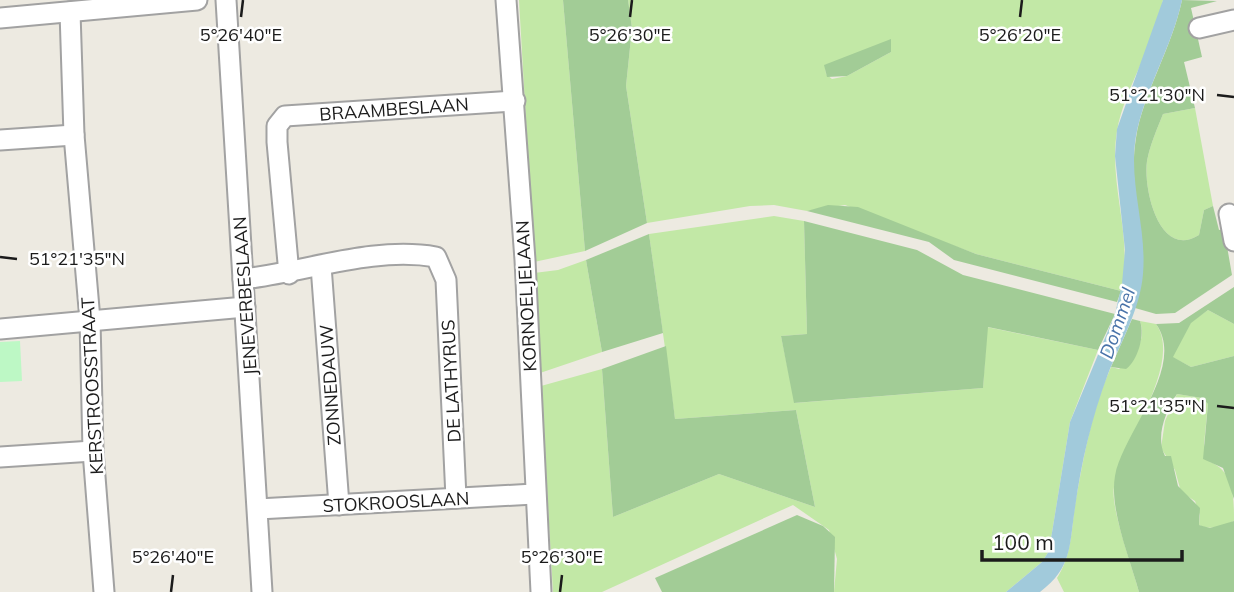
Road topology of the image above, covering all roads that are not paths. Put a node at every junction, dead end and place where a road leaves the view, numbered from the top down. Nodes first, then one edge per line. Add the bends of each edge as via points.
1 (197, 0) edge
2 (226, 0) edge
3 (506, 0) edge
4 (70, 12) junction
5 (0, 18) edge
6 (1234, 20) edge
7 (1199, 28) dead end
8 (515, 101) junction
9 (74, 135) junction
10 (0, 140) edge
11 (1229, 214) dead end
12 (1234, 241) edge
13 (321, 266) junction
14 (289, 274) junction
15 (243, 279) junction
16 (246, 307) junction
17 (90, 320) junction
18 (0, 329) edge
19 (93, 451) junction
20 (0, 457) edge
21 (534, 494) junction
22 (457, 498) junction
23 (339, 505) junction
24 (258, 509) junction
25 (104, 592) edge
26 (262, 592) edge
27 (541, 592) edge

1 - 4 street
2 - 15 street, JENEVERBESLAAN
3 - 8 street, KORNOELJELAAN
4 - 5 street
4 - 9 street, KERSTROOSSTRAAT
6 - 7 street
8 - 14 street, BRAAMBESLAAN via 285,116 277,126
8 - 21 street, KORNOELJELAAN
9 - 10 street
9 - 17 street, KERSTROOSSTRAAT
11 - 12 street
13 - 14 street
13 - 22 street, DE LATHYRUS via 341,260 423,255 436,257 442,265
13 - 23 street, ZONNEDAUW
14 - 15 street
15 - 16 street, JENEVERBESLAAN
16 - 17 street
16 - 24 street, JENEVERBESLAAN
17 - 18 street
17 - 19 street, KERSTROOSSTRAAT
19 - 20 street
19 - 25 street, KERSTROOSSTRAAT
21 - 22 street, STOKROOSLAAN
21 - 27 street, KORNOELJELAAN
22 - 23 street, STOKROOSLAAN
23 - 24 street, STOKROOSLAAN
24 - 26 street, JENEVERBESLAAN

